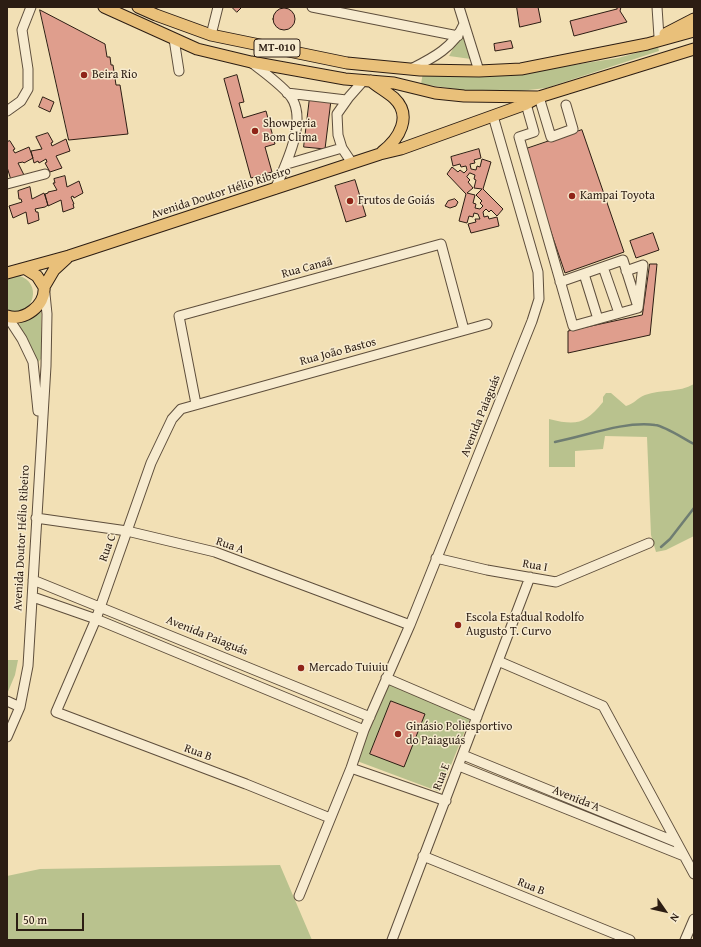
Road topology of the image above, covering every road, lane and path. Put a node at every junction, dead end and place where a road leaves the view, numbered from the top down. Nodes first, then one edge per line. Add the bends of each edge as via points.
1 (31, 7) edge
2 (104, 7) edge
3 (138, 7) edge
4 (218, 7) edge
5 (312, 7) edge
6 (459, 7) edge
7 (657, 7) edge
8 (324, 8) edge
9 (694, 19) edge
10 (464, 24) junction
11 (694, 30) edge
12 (211, 35) junction
13 (458, 36) junction
14 (659, 37) junction
15 (174, 39) junction
16 (647, 44) junction
17 (694, 49) edge
18 (673, 56) junction
19 (694, 56) edge
20 (251, 62) junction
21 (411, 69) junction
22 (179, 71) dead end
23 (479, 71) junction
24 (367, 81) junction
25 (287, 93) junction
26 (539, 97) junction
27 (346, 100) junction
28 (526, 104) junction
29 (566, 105) dead end
30 (7, 111) edge
31 (494, 116) junction
32 (549, 128) junction
33 (534, 132) junction
34 (342, 148) junction
35 (380, 154) junction
36 (352, 163) junction
37 (287, 164) junction
38 (45, 174) dead end
39 (7, 184) edge
40 (275, 188) junction
41 (69, 256) junction
42 (603, 267) junction
43 (26, 268) junction
44 (626, 272) junction
45 (7, 273) edge
46 (584, 274) junction
47 (560, 282) junction
48 (45, 291) junction
49 (638, 308) junction
50 (619, 313) junction
51 (7, 316) edge
52 (598, 319) junction
53 (487, 324) dead end
54 (464, 330) junction
55 (196, 404) junction
56 (41, 432) junction
57 (36, 518) junction
58 (127, 531) junction
59 (649, 543) dead end
60 (436, 558) junction
61 (530, 577) junction
62 (33, 580) junction
63 (33, 597) junction
64 (100, 606) junction
65 (96, 619) junction
66 (410, 625) junction
67 (498, 661) junction
68 (386, 678) junction
69 (7, 701) edge
70 (20, 707) junction
71 (56, 712) joint
72 (370, 716) junction
73 (477, 717) junction
74 (364, 730) junction
75 (7, 737) edge
76 (463, 755) junction
77 (459, 766) junction
78 (351, 768) junction
79 (446, 801) junction
80 (330, 818) junction
81 (676, 842) junction
82 (423, 856) junction
83 (684, 856) junction
84 (694, 874) edge
85 (299, 896) dead end
86 (694, 919) edge
87 (392, 940) edge
88 (630, 940) edge
89 (685, 940) edge

1 - 30 street via 22,30 28,88 21,101
2 - 15 main road, MT-010
3 - 12 main road, MT-010
4 - 12 street
5 - 8 street
6 - 10 street
7 - 14 street
8 - 13 street
9 - 14 main road
10 - 13 street
10 - 23 street
11 - 16 main road, MT-010
12 - 21 main road, MT-010 via 347,63
13 - 21 street via 440,52
14 - 16 main road
15 - 20 main road, MT-010 via 197,49
15 - 22 street
16 - 23 main road, MT-010 via 520,69
17 - 18 main road
18 - 19 main road
18 - 26 main road
20 - 24 main road, MT-010
20 - 25 street
21 - 23 main road, MT-010
24 - 26 main road via 394,83 435,93 464,96
24 - 27 street
24 - 35 main road via 398,103 402,111 399,135
25 - 27 street
25 - 37 street via 292,98 297,115 293,146
26 - 28 main road, Avenida Doutor Hélio Ribeiro
26 - 32 street
27 - 34 street via 337,114
28 - 31 main road, Avenida Doutor Hélio Ribeiro
28 - 33 street
29 - 32 street via 574,129 552,136
31 - 35 main road, Avenida Doutor Hélio Ribeiro
31 - 60 street, Avenida Paiaguás via 538,272 539,299
32 - 33 street
33 - 47 street via 519,137
34 - 36 street
34 - 37 street
35 - 36 main road, Avenida Doutor Hélio Ribeiro
36 - 40 main road, Avenida Doutor Hélio Ribeiro
37 - 40 street
38 - 39 street
40 - 41 main road, Avenida Doutor Hélio Ribeiro
41 - 43 main road, Avenida Doutor Hélio Ribeiro
41 - 48 main road, Avenida Doutor Hélio Ribeiro via 54,270
42 - 44 street via 623,260
42 - 46 street
42 - 50 street
43 - 45 main road, Avenida Doutor Hélio Ribeiro
43 - 48 main road via 37,276
44 - 49 street
44 - 49 street via 643,265
46 - 47 street
46 - 52 street
47 - 52 street via 573,326
48 - 51 main road, Avenida Doutor Hélio Ribeiro via 37,307 23,316
48 - 56 street, Avenida Doutor Hélio Ribeiro via 46,366
49 - 50 street
50 - 52 street
51 - 56 street, Avenida Doutor Hélio Ribeiro via 22,339 32,362
53 - 54 street, Rua João Bastos
54 - 55 street, Rua João Bastos
54 - 55 street, Rua Canaã via 440,244 179,316
55 - 58 street, Rua C via 181,409 172,419 152,463
56 - 57 street, Avenida Doutor Hélio Ribeiro
57 - 58 street, Rua A
57 - 62 street, Avenida Doutor Hélio Ribeiro
58 - 64 street, Rua C
58 - 66 street, Rua A via 215,552
59 - 61 street, Rua I via 556,582
60 - 61 street, Rua I
60 - 66 street, Avenida Paiaguás
61 - 67 street, Rua E
62 - 63 street, Avenida Doutor Hélio Ribeiro
62 - 64 street, Avenida Paiaguás
63 - 65 street
63 - 70 street, Avenida Doutor Hélio Ribeiro via 28,666
64 - 65 street, Rua C
64 - 72 street, Avenida Paiaguás
65 - 71 street, Rua C
65 - 74 street
66 - 68 street, Avenida Paiaguás
67 - 73 street, Rua E
67 - 81 street via 602,706
68 - 72 street, Avenida Paiaguás
68 - 73 street
69 - 70 street
70 - 75 street, Avenida Doutor Hélio Ribeiro
71 - 80 street, Rua B
72 - 74 street, Avenida Paiaguás
73 - 76 street, Rua E
74 - 78 street, Avenida Paiaguás
76 - 77 street, Rua E
76 - 81 street, Avenida A
77 - 79 street, Rua E
77 - 83 street, Avenida A via 506,787
78 - 79 street
78 - 80 street, Avenida Paiaguás
79 - 82 street, Rua E
80 - 85 street, Avenida Paiaguás
81 - 83 street
82 - 87 street, Rua E
82 - 88 street, Rua B via 569,920
83 - 84 street
86 - 89 street

